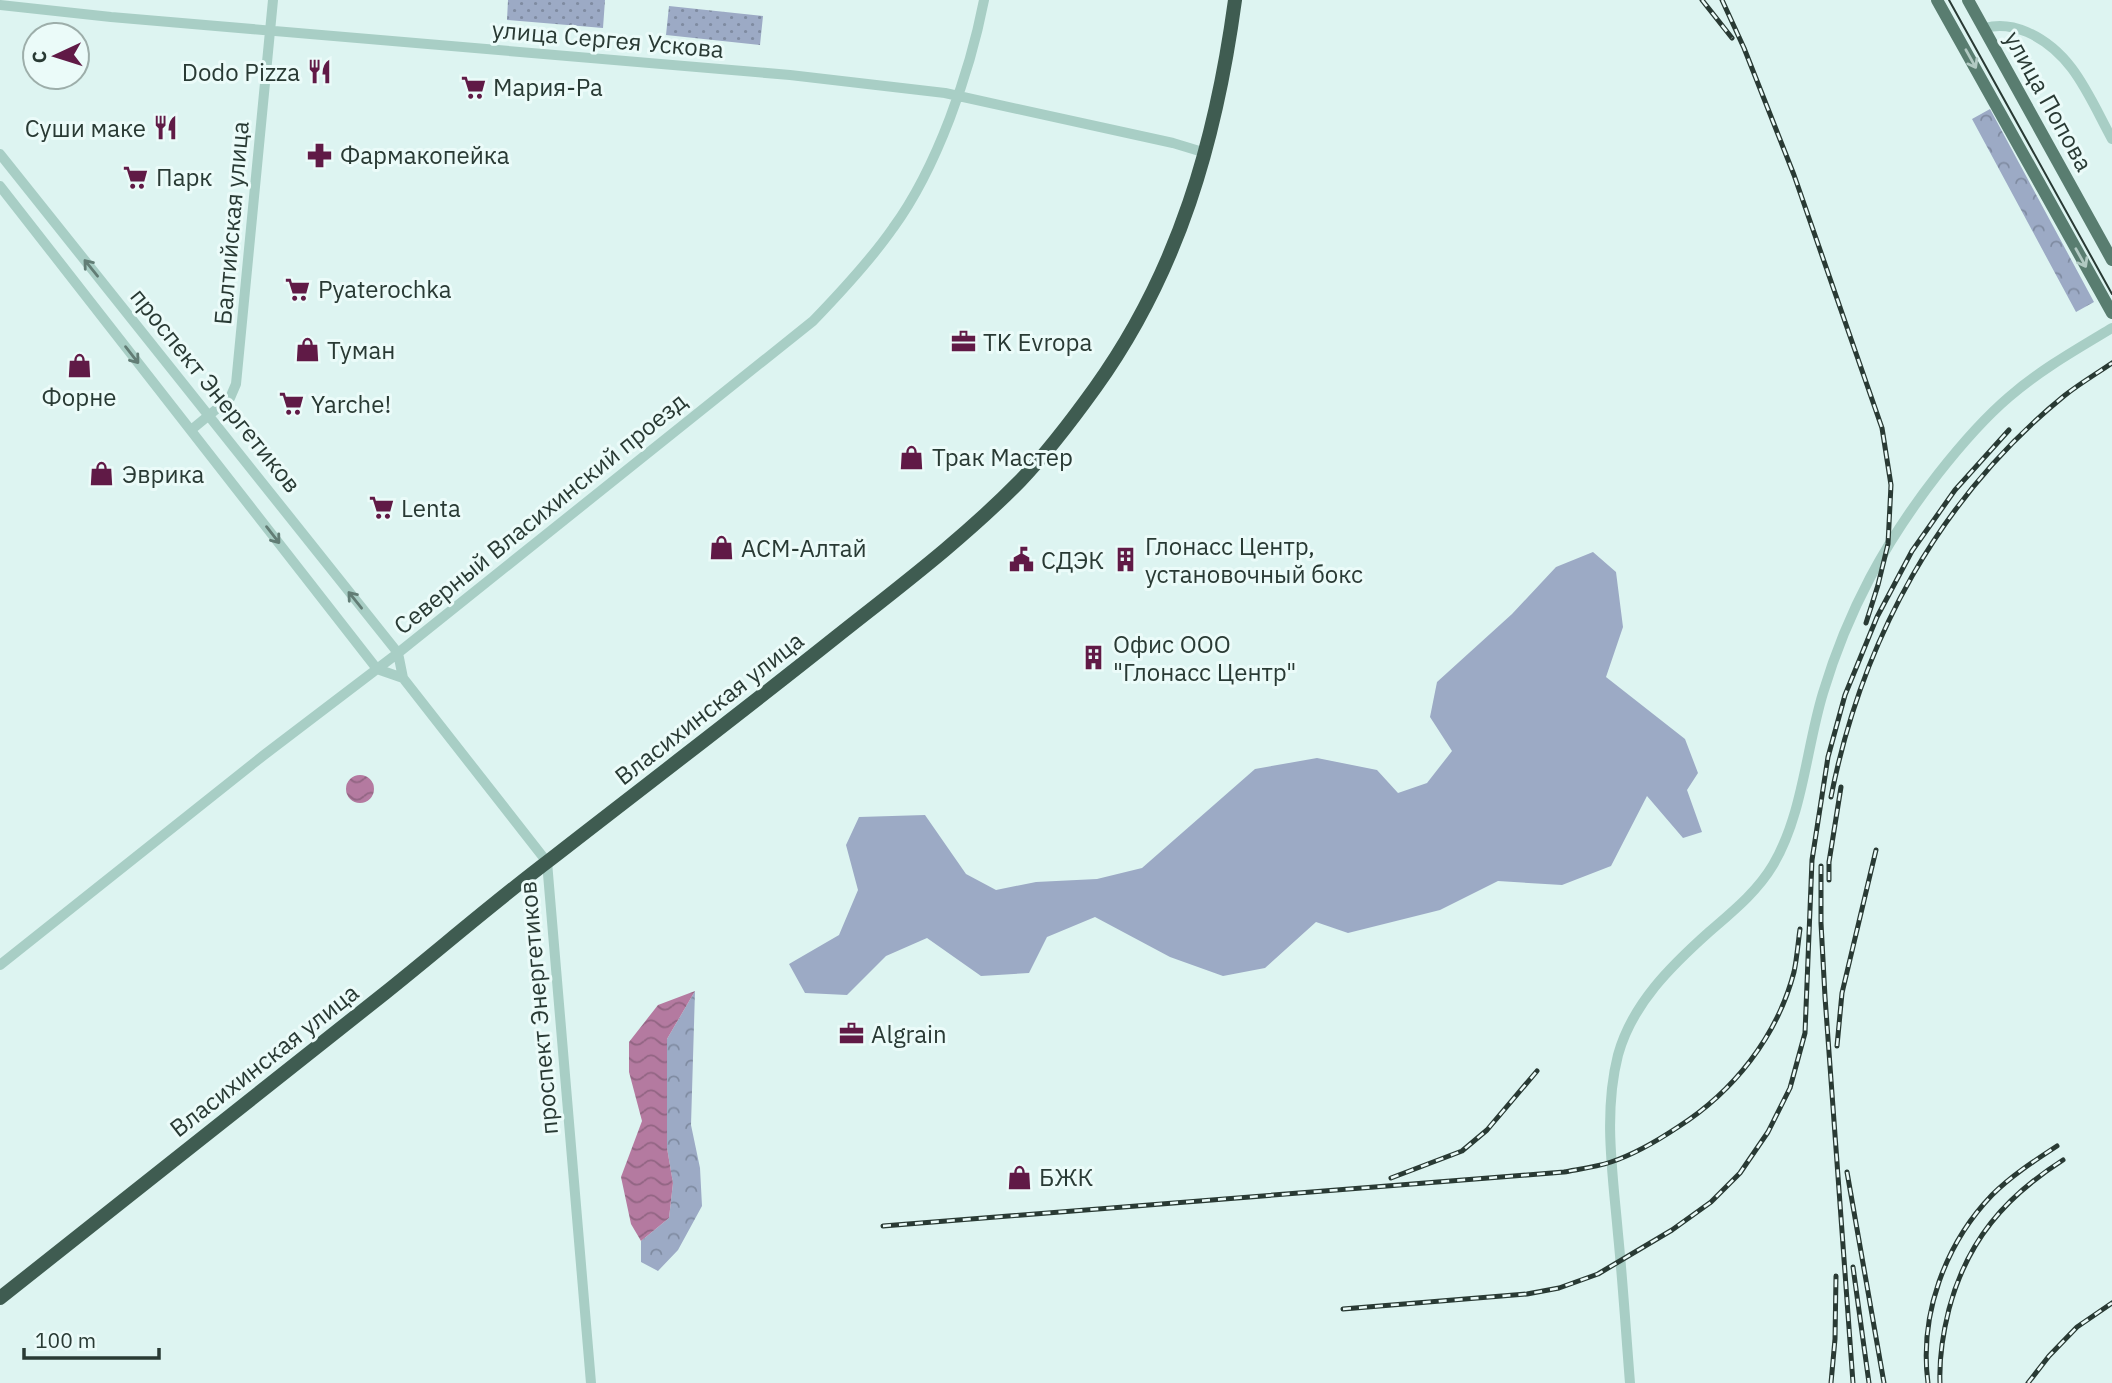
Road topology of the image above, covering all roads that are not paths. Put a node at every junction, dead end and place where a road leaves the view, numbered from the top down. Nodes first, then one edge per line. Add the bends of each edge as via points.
1 (273, 0) edge
2 (984, 0) edge
3 (1235, 0) edge
4 (1937, 0) edge
5 (1968, 0) edge
6 (0, 5) edge
7 (1985, 28) junction
8 (270, 30) junction
9 (958, 95) junction
10 (2112, 139) edge
11 (1206, 153) junction
12 (0, 154) edge
13 (0, 186) edge
14 (2112, 260) edge
15 (2109, 308) edge
16 (2112, 328) edge
17 (209, 415) junction
18 (191, 430) junction
19 (398, 653) junction
20 (377, 669) junction
21 (403, 678) junction
22 (547, 862) junction
23 (0, 965) edge
24 (0, 1298) edge
25 (591, 1383) edge
26 (1630, 1383) edge

1 - 8 street, Балтийская улица
2 - 9 street, Северный Власихинский проезд
3 - 11 highway, Власихинская улица
4 -> 15 main road
5 - 7 main road, улица Попова
6 - 8 street, улица Сергея Ускова
7 - 10 street via 1998,25 2022,30 2061,53
7 - 14 main road, улица Попова
8 - 9 street, улица Сергея Ускова via 790,75
8 - 17 street, Балтийская улица via 236,384 230,398
9 - 11 street, улица Сергея Ускова
9 - 19 street, Северный Власихинский проезд via 902,216 813,321
11 - 22 highway, Власихинская улица via 1184,221 1129,336 1065,429 1022,479 925,567
17 -> 12 street, проспект Энергетиков
13 -> 18 street, проспект Энергетиков
16 - 26 street via 2054,363 1975,428 1895,533 1833,660 1794,811 1774,864 1737,909 1655,985 1632,1023 1617,1062 1609,1132
17 - 18 street, Балтийская улица
19 -> 17 street, проспект Энергетиков
18 -> 20 street, проспект Энергетиков
19 - 20 street, Северный Власихинский проезд
19 - 21 street
20 - 21 street
20 - 23 street, Северный Власихинский проезд
21 - 22 street, проспект Энергетиков
22 - 24 highway, Власихинская улица
22 - 25 street, проспект Энергетиков

